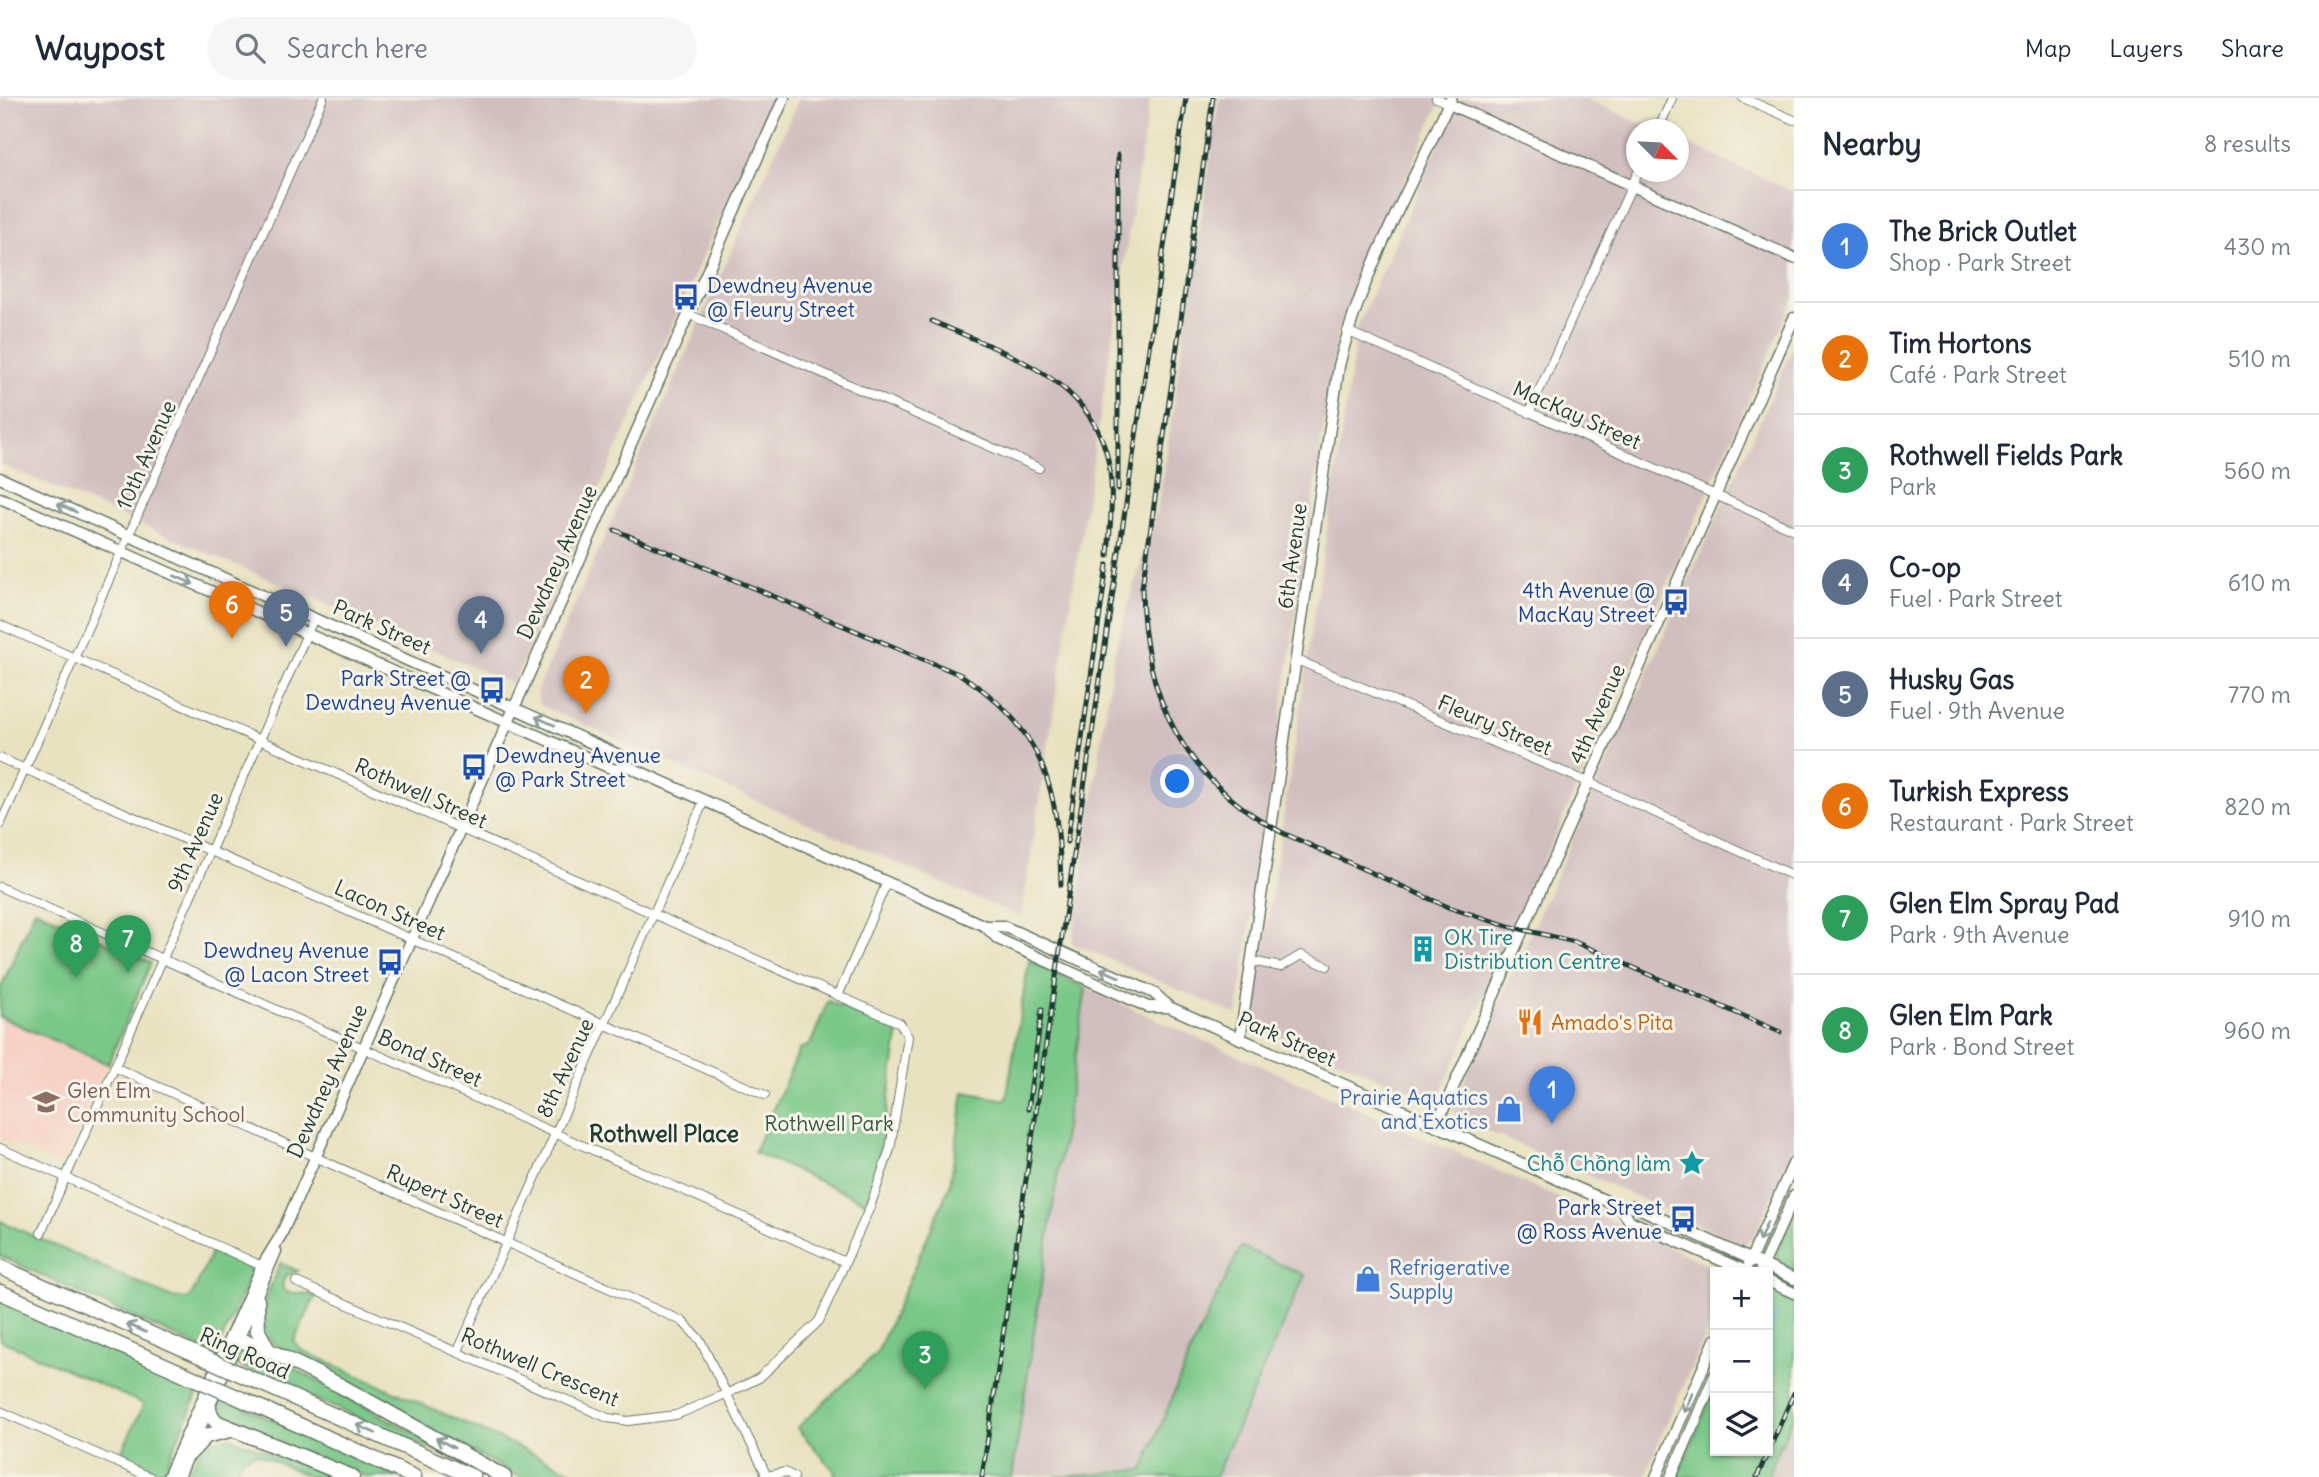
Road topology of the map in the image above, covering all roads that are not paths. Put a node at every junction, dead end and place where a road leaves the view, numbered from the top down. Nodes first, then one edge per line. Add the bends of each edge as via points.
1 (323, 98) edge
2 (784, 98) edge
3 (1436, 98) edge
4 (1672, 98) edge
5 (1743, 98) edge
6 (1450, 101) edge
7 (1663, 119) edge
8 (1794, 120) edge
9 (1634, 182) edge
10 (1632, 186) junction
11 (1794, 258) edge
12 (688, 314) junction
13 (1794, 318) edge
14 (1347, 331) junction
15 (1529, 413) junction
16 (1039, 468) dead end
17 (0, 478) edge
18 (1716, 495) junction
19 (0, 498) edge
20 (1794, 530) edge
21 (129, 536) junction
22 (122, 552) junction
23 (314, 618) junction
24 (0, 625) edge
25 (307, 634) junction
26 (74, 659) junction
27 (1297, 660) junction
28 (513, 707) junction
29 (506, 723) junction
30 (259, 741) junction
31 (0, 758) edge
32 (626, 766) junction
33 (25, 769) junction
34 (1588, 782) junction
35 (704, 801) junction
36 (0, 825) edge
37 (460, 829) junction
38 (211, 850) junction
39 (1794, 876) edge
40 (887, 882) junction
41 (0, 887) edge
42 (653, 915) junction
43 (412, 938) junction
44 (162, 959) junction
45 (1252, 961) junction
46 (1327, 966) dead end
47 (828, 992) joint
48 (838, 996) junction
49 (604, 1024) junction
50 (1240, 1039) junction
51 (363, 1048) junction
52 (114, 1067) junction
53 (765, 1095) dead end
54 (1436, 1126) junction
55 (555, 1132) junction
56 (0, 1148) edge
57 (315, 1157) junction
58 (1794, 1161) edge
59 (65, 1177) junction
60 (1794, 1196) edge
61 (1620, 1207) junction
62 (41, 1233) dead end
63 (281, 1235) junction
64 (506, 1242) junction
65 (1752, 1258) junction
66 (845, 1262) junction
67 (262, 1266) junction
68 (0, 1267) edge
69 (1735, 1267) edge
70 (1748, 1267) edge
71 (1761, 1267) edge
72 (1762, 1267) edge
73 (1773, 1272) edge
74 (1794, 1279) edge
75 (296, 1282) dead end
76 (1773, 1283) edge
77 (0, 1292) edge
78 (1794, 1293) edge
79 (257, 1300) junction
80 (233, 1343) junction
81 (268, 1350) junction
82 (458, 1351) junction
83 (1710, 1352) edge
84 (216, 1367) junction
85 (1710, 1387) edge
86 (729, 1393) junction
87 (208, 1410) junction
88 (0, 1411) edge
89 (230, 1430) junction
90 (190, 1454) junction
91 (765, 1476) edge
92 (150, 1477) edge
93 (168, 1477) edge
94 (179, 1477) edge
95 (352, 1477) edge
96 (414, 1477) edge
97 (473, 1477) edge
98 (504, 1477) edge
99 (794, 1477) edge
100 (1656, 1477) edge
101 (1671, 1477) edge

1 - 21 street, 10th Avenue
2 - 12 street, Dewdney Avenue
3 - 6 street
4 - 7 street
5 - 8 street
6 - 10 street
6 - 14 street, 6th Avenue
9 - 10 street
10 - 11 street
10 - 15 street
12 - 16 street
12 - 28 street, Dewdney Avenue
13 - 18 street, 4th Avenue
14 - 15 street, MacKay Street
14 - 27 street, 6th Avenue
15 - 18 street, MacKay Street
21 -> 17 street, Park Street
18 - 20 street, MacKay Street
18 - 34 street, 4th Avenue
19 - 22 street, Park Street
21 - 22 street, 10th Avenue
21 - 23 street, Park Street
22 -> 25 street, Park Street
22 - 26 street, 10th Avenue
23 - 25 street, 9th Avenue
23 - 28 street, Park Street
24 - 26 street, Rothwell Street
25 - 29 street, Park Street
25 - 30 street, 9th Avenue
26 - 30 street, Rothwell Street
26 - 33 street, 10th Avenue
27 - 34 street, Fleury Street
27 - 45 street, 6th Avenue
28 - 29 street, Dewdney Avenue
32 -> 28 street, Park Street via 621,756
29 - 32 street, Park Street via 615,770
29 - 37 street, Dewdney Avenue
30 - 37 street, Rothwell Street
30 - 38 street, 9th Avenue
31 - 33 street, Lacon Street
32 - 35 street, Park Street
33 - 36 street, 10th Avenue
33 - 38 street, Lacon Street
34 - 39 street, Fleury Street
34 - 54 street, 4th Avenue
35 - 40 street, Park Street
35 - 42 street, 8th Avenue
37 - 42 street, Rothwell Street
37 - 43 street, Dewdney Avenue
38 - 43 street, Lacon Street
38 - 44 street, 9th Avenue
40 - 48 street
40 - 50 street, Park Street via 1148,1007 1168,1007
41 - 44 street, Bond Street
42 - 47 street, Rothwell Street
42 - 49 street, 8th Avenue
43 - 49 street, Lacon Street
43 - 51 street, Dewdney Avenue
44 - 51 street, Bond Street
44 - 52 street, 9th Avenue
45 - 46 street via 1281,967 1301,955
45 - 50 street, 6th Avenue
47 - 48 street, Rothwell Crescent
48 - 66 street, Rothwell Crescent via 900,1023 908,1037 890,1149
49 - 53 street, Lacon Street
49 - 55 street, 8th Avenue
50 - 54 street, Park Street
51 - 55 street, Bond Street
51 - 57 street, Dewdney Avenue
52 - 57 street, Rupert Street
52 - 59 street, 9th Avenue
54 - 61 street, Park Street
55 - 64 street, 8th Avenue
55 - 66 street, Bond Street
56 - 59 street
57 - 63 street, Dewdney Avenue
57 - 64 street, Rupert Street
58 -> 65 street
59 - 62 street, 9th Avenue
59 - 67 street
60 - 72 street
61 - 65 street, Park Street via 1634,1206
61 - 69 street, Park Street via 1630,1221
63 - 67 street, Dewdney Avenue
63 - 79 street, Dewdney Avenue
64 - 82 street, 8th Avenue
64 - 86 street, Rupert Street via 682,1321 700,1340
65 - 70 street
65 - 71 street, Park Street
66 - 86 street, Rothwell Crescent via 819,1321 759,1378
67 - 80 street, Dewdney Avenue
97 -> 68 highway, Ring Road, bridge
73 - 74 street, Park Street
75 - 82 street, Rothwell Crescent
76 - 78 street
77 - 96 highway, Ring Road, bridge
79 - 80 street, Dewdney Avenue
79 - 81 highway via 258,1331
80 - 81 highway
80 - 84 street, Dewdney Avenue
80 - 87 street, Dewdney Avenue
98 -> 81 highway
82 - 86 street, Rothwell Crescent via 618,1421 676,1415
83 -> 100 street
84 - 87 highway
84 - 93 street, Dewdney Avenue
85 - 101 street
86 - 91 street, Rupert Street
87 - 89 highway
87 - 90 street, Dewdney Avenue
88 - 92 street
89 - 90 highway via 206,1436
89 - 95 highway
90 - 94 street, Dewdney Avenue
91 - 99 street via 785,1472

